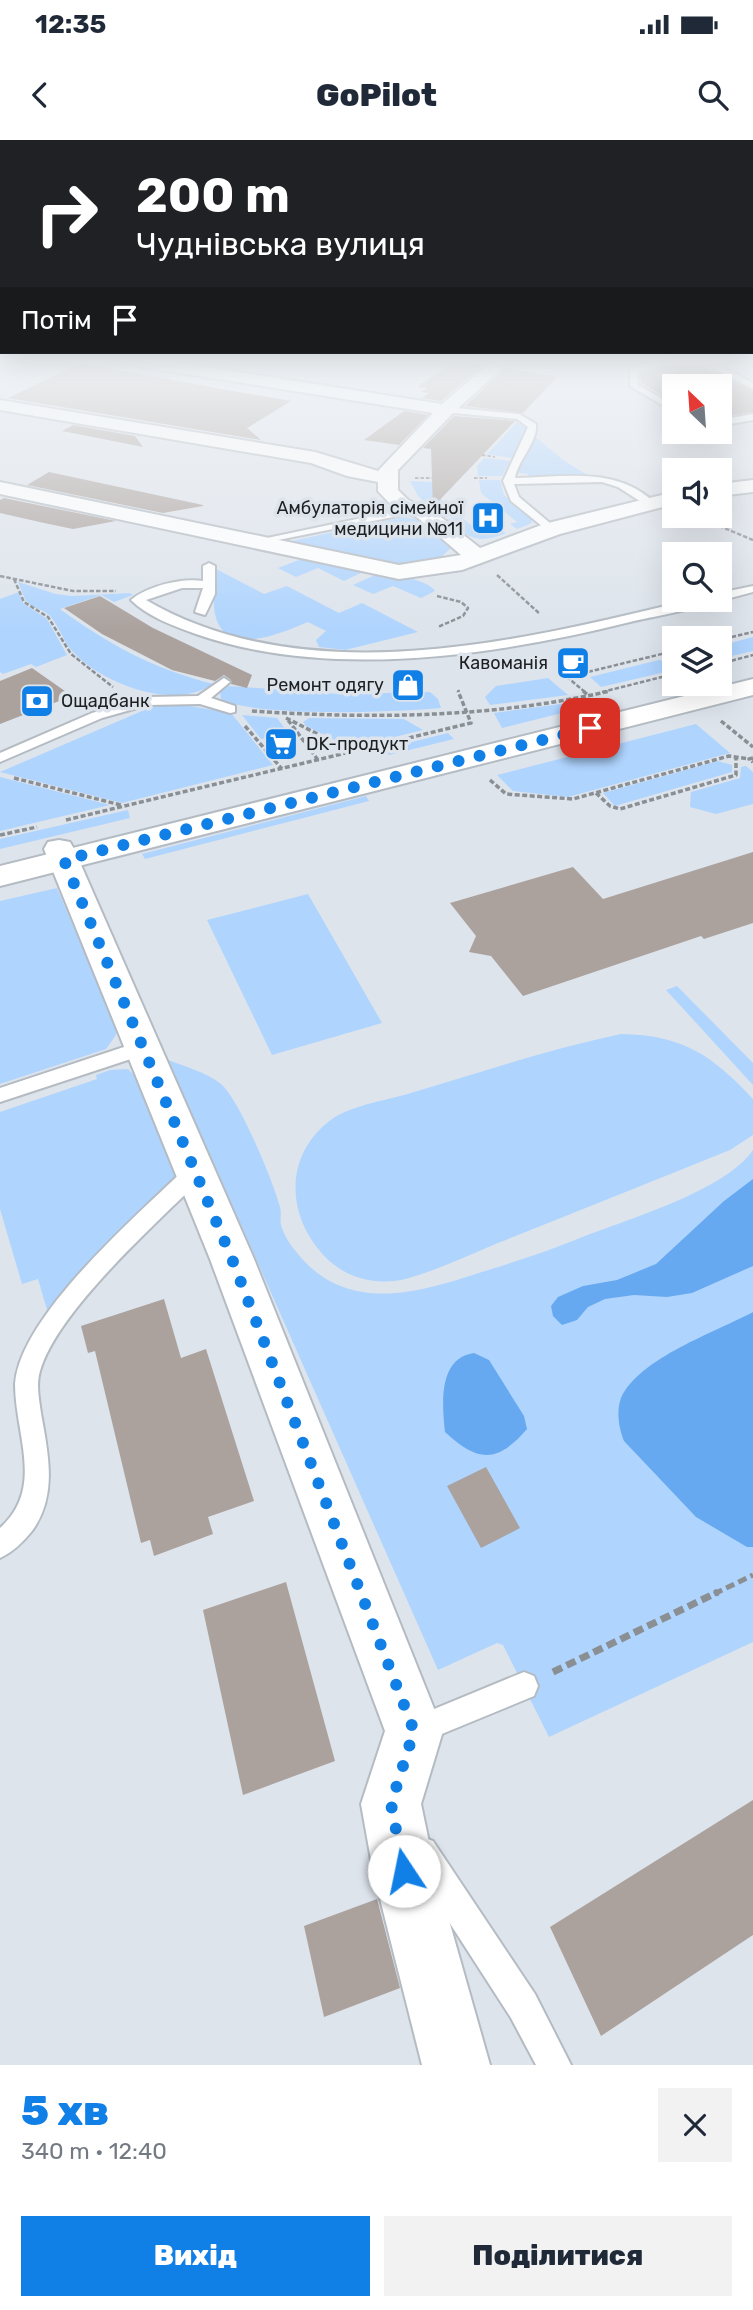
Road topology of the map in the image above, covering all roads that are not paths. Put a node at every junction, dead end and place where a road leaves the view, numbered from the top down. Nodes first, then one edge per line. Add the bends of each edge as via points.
1 (272, 451) edge
2 (406, 451) edge
3 (520, 451) edge
4 (386, 478) junction
5 (508, 481) junction
6 (753, 486) edge
7 (0, 488) edge
8 (732, 488) edge
9 (662, 500) edge
10 (650, 503) junction
11 (414, 510) junction
12 (552, 529) junction
13 (258, 541) junction
14 (478, 558) junction
15 (209, 566) dead end
16 (209, 586) junction
17 (753, 589) edge
18 (732, 594) edge
19 (662, 610) edge
20 (201, 612) dead end
21 (265, 648) junction
22 (249, 661) dead end
23 (753, 676) edge
24 (224, 682) dead end
25 (753, 687) edge
26 (118, 692) road end
27 (201, 700) junction
28 (129, 704) junction
29 (235, 710) road end
30 (0, 758) edge
31 (56, 839) junction
32 (0, 863) edge
33 (0, 876) edge
34 (142, 1048) junction
35 (0, 1095) edge
36 (196, 1171) junction
37 (0, 1545) edge
38 (524, 1686) road end
39 (414, 1731) junction
40 (391, 1804) junction
41 (456, 2065) edge
42 (554, 2065) edge

1 - 4 street
2 - 4 street via 388,469
3 - 5 lane
4 - 11 street via 388,491
5 - 10 lane via 603,480 622,485
5 - 12 lane via 514,499
6 - 8 street
7 - 13 street
9 - 10 street
10 - 12 street
11 - 13 lane
11 - 14 street
12 - 14 street
13 - 14 street via 386,571 419,571
15 - 16 lane
16 - 20 lane
16 - 21 lane via 185,584 138,600 159,614 218,637
17 - 18 lane
19 - 21 lane via 498,646 325,653
21 - 22 lane
23 - 31 street
24 - 27 lane
25 - 31 street
26 - 28 lane
27 - 28 lane via 169,698
27 - 29 lane
28 - 30 lane
31 - 32 street
31 - 33 street
31 - 34 street
34 - 35 lane
34 - 36 street
36 - 37 lane via 68,1306 35,1352 27,1396 38,1485 20,1530
36 - 39 street
38 - 39 lane
39 - 40 street
40 - 41 street via 404,1871
40 - 42 lane via 523,2007

